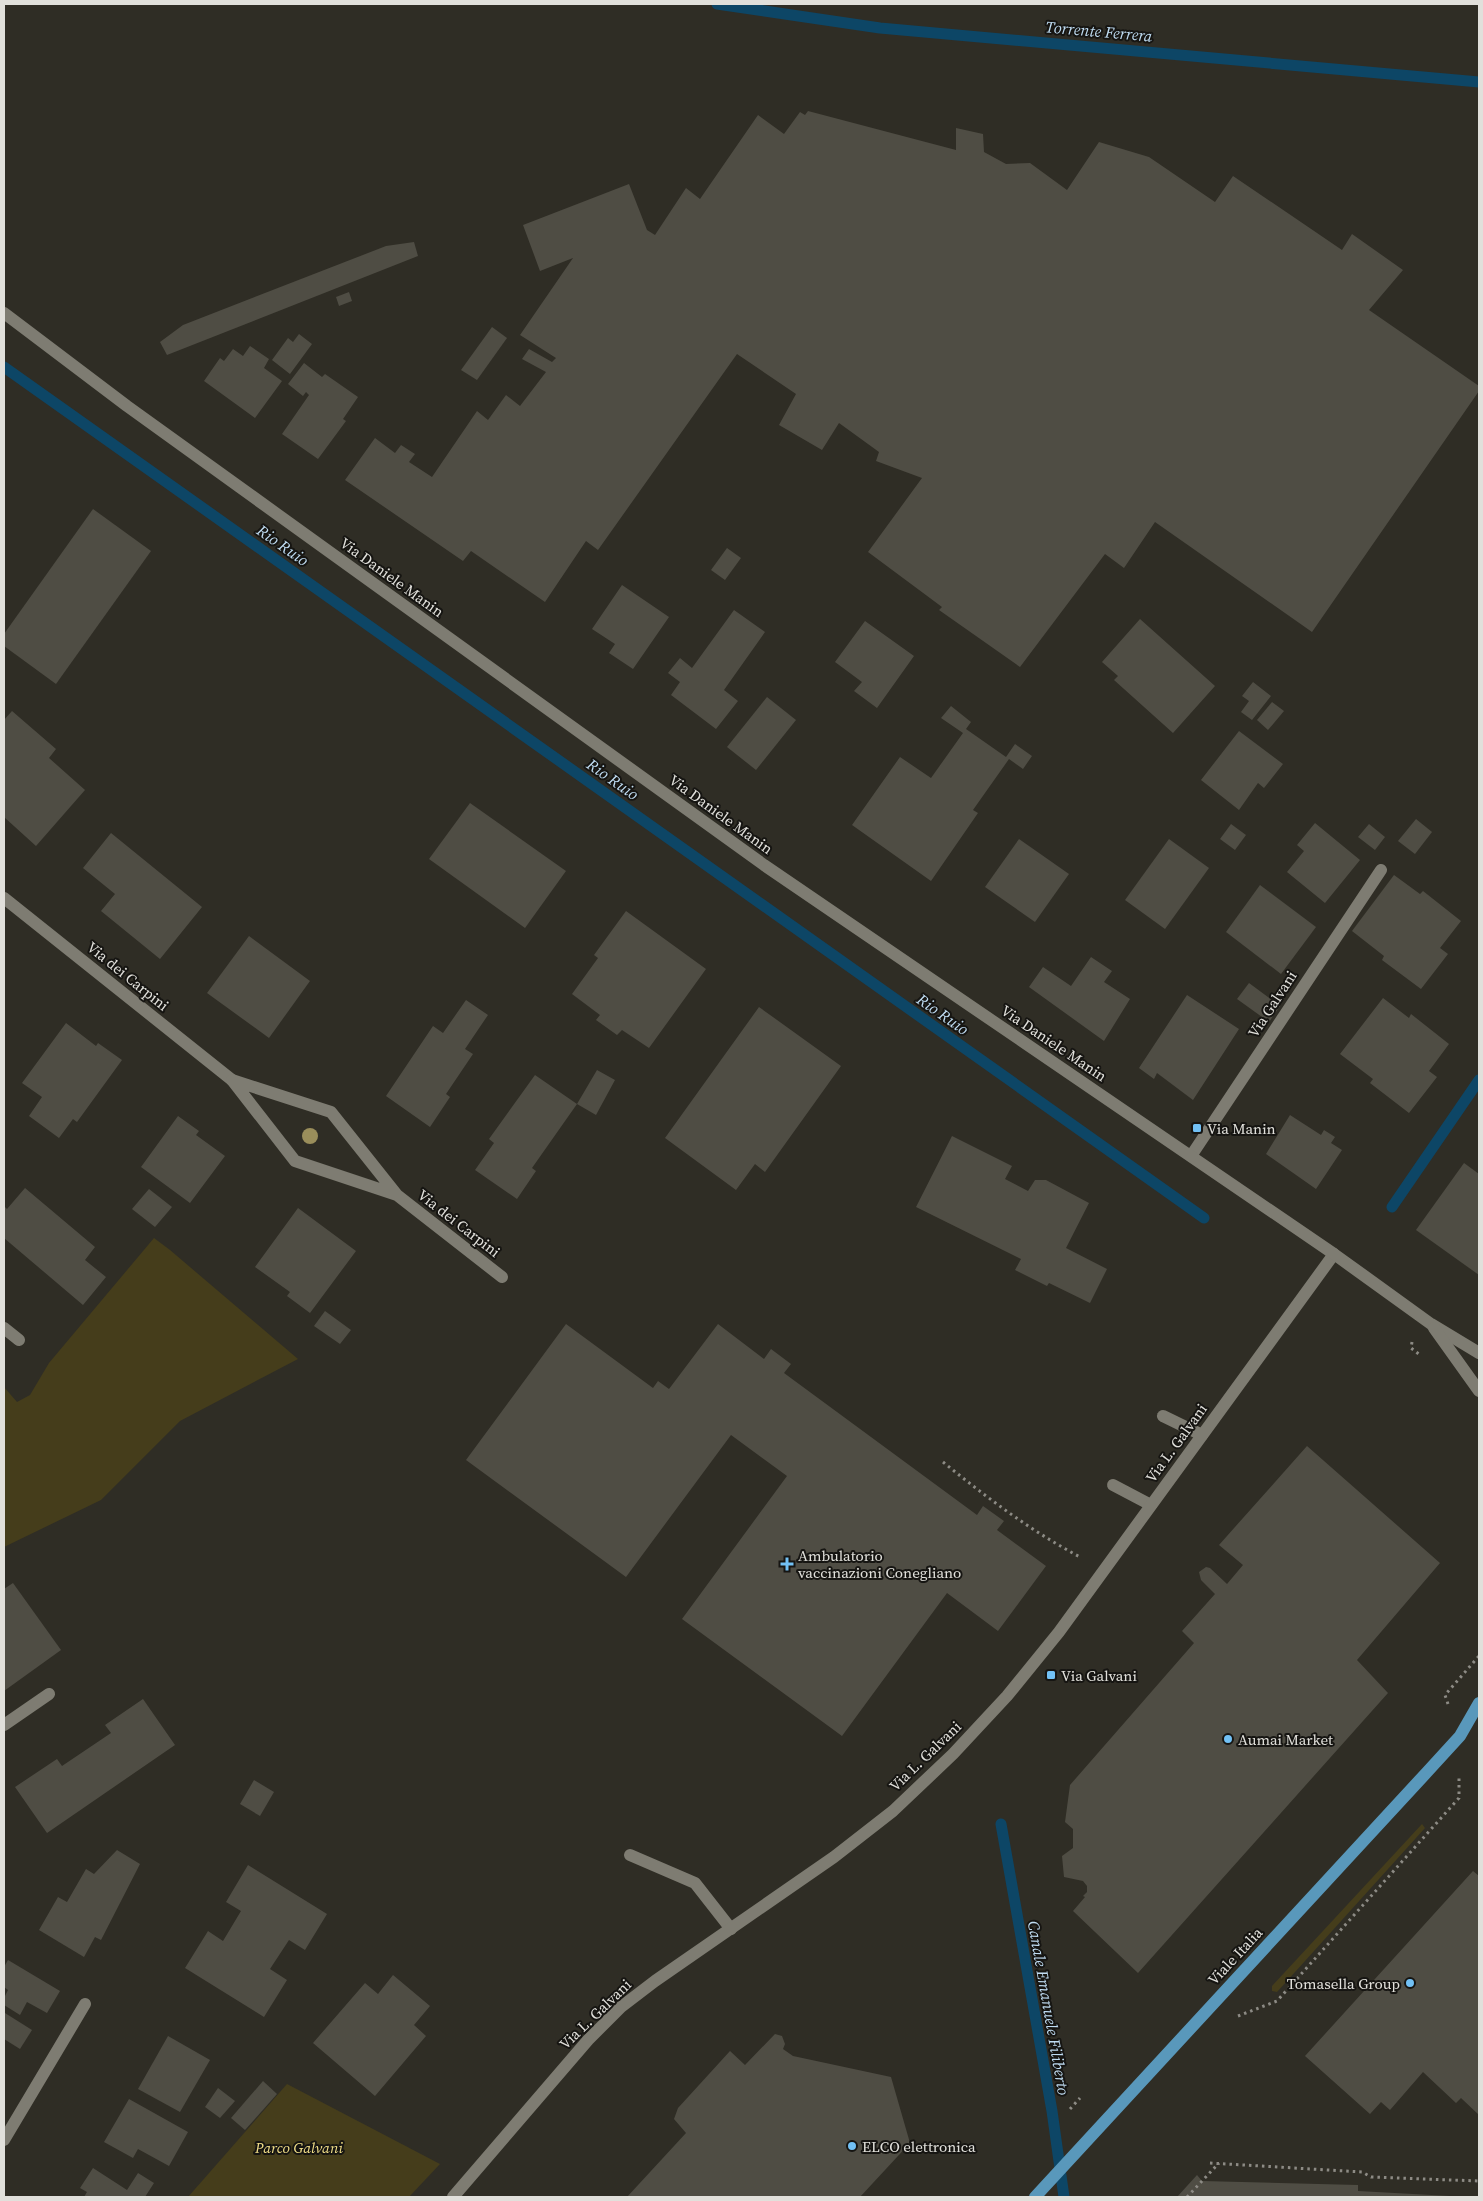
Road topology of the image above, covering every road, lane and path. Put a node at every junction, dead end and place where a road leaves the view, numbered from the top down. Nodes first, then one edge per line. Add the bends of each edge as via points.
1 (4, 312) edge
2 (1380, 870) dead end
3 (4, 898) edge
4 (232, 1080) junction
5 (1192, 1156) junction
6 (396, 1195) junction
7 (1334, 1254) junction
8 (502, 1277) dead end
9 (1431, 1324) junction
10 (4, 1328) edge
11 (19, 1340) dead end
12 (1479, 1353) edge
13 (1479, 1391) edge
14 (1163, 1416) dead end
15 (1202, 1435) junction
16 (943, 1462) dead end
17 (1112, 1485) dead end
18 (1151, 1505) junction
19 (1080, 1557) dead end
20 (1479, 1656) edge
21 (49, 1694) dead end
22 (1445, 1695) dead end
23 (1479, 1703) edge
24 (1479, 1722) edge
25 (4, 1725) edge
26 (1460, 1736) junction
27 (1459, 1798) dead end
28 (630, 1855) dead end
29 (731, 1929) junction
30 (85, 2004) dead end
31 (1230, 2019) dead end
32 (1080, 2098) dead end
33 (1070, 2109) dead end
34 (4, 2140) edge
35 (1210, 2163) dead end
36 (1219, 2163) junction
37 (1479, 2181) edge
38 (453, 2197) edge
39 (1035, 2197) edge
40 (1187, 2197) edge

1 - 5 street, Via Daniele Manin via 127,406 764,865
2 - 5 street, Via Galvani
3 - 4 street, Via dei Carpini
4 - 6 street, Via dei Carpini via 295,1161
4 - 6 street, Via dei Carpini via 331,1112
5 - 7 street, Via Daniele Manin
6 - 8 street, Via dei Carpini
7 - 9 street, Via Daniele Manin
7 - 15 street, Via L. Galvani
9 - 12 street, Via Daniele Manin
9 - 13 street, Via Daniele Manin
10 - 11 street
14 - 15 street
15 - 18 street, Via L. Galvani
16 - 19 path via 1015,1517
17 - 18 street
18 - 29 street, Via L. Galvani via 1059,1632 1007,1696 953,1754 893,1811 834,1858
20 - 22 path
21 - 25 street
23 - 26 main road, Viale Italia
24 - 26 main road, Viale Italia
26 - 39 main road, Viale Italia
27 - 31 path via 1276,2001
28 - 29 street via 695,1883
29 - 38 street, Via L. Galvani via 621,2007
30 - 34 street
32 - 33 path
35 - 36 path
36 - 37 path via 1362,2172 1371,2177
36 - 40 path

